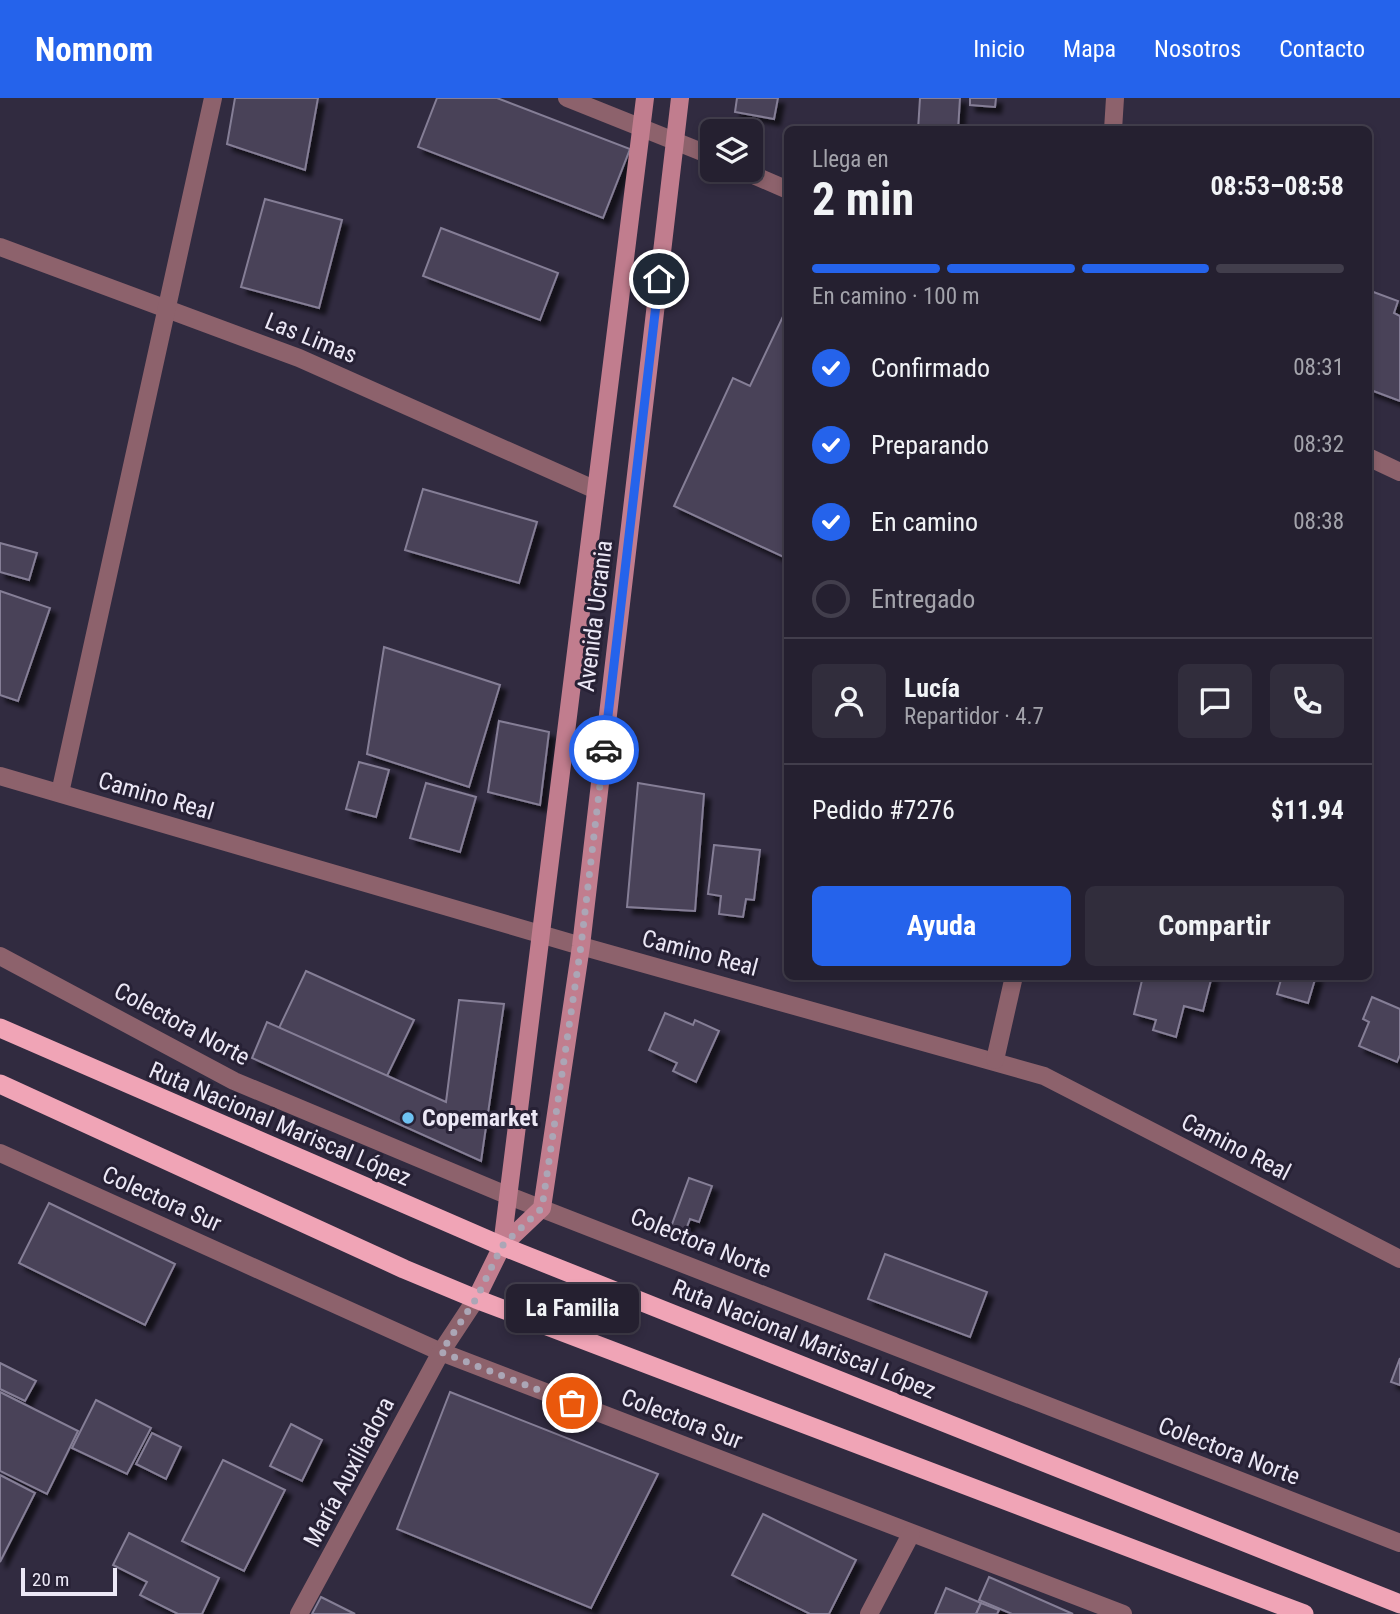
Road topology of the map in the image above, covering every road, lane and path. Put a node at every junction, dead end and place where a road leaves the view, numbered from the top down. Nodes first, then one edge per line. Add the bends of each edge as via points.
1 (213, 98) edge
2 (567, 98) edge
3 (645, 98) edge
4 (680, 98) edge
5 (1115, 98) edge
6 (1113, 126) edge
7 (642, 127) junction
8 (676, 140) junction
9 (700, 151) edge
10 (763, 179) edge
11 (784, 188) edge
12 (0, 247) edge
13 (166, 309) junction
14 (1372, 459) edge
15 (1400, 472) edge
16 (596, 490) junction
17 (0, 776) edge
18 (60, 793) junction
19 (541, 934) junction
20 (581, 946) junction
21 (0, 956) edge
22 (1013, 980) edge
23 (0, 1028) edge
24 (995, 1060) junction
25 (0, 1084) edge
26 (0, 1153) edge
27 (509, 1196) junction
28 (542, 1208) junction
29 (502, 1246) junction
30 (1400, 1259) edge
31 (476, 1299) junction
32 (441, 1352) junction
33 (911, 1534) junction
34 (1400, 1543) edge
35 (1400, 1604) edge
36 (299, 1614) edge
37 (869, 1614) edge
38 (1123, 1614) edge
39 (1304, 1614) edge

1 - 13 street
2 - 7 street
3 - 7 main road, Avenida Ucrania
4 - 8 main road, Avenida Ucrania
5 - 6 street
7 - 8 street
7 - 16 main road, Avenida Ucrania
8 - 9 street
8 - 20 main road, Avenida Ucrania
10 - 11 street
12 - 13 street, Las Limas
13 - 16 street, Las Limas via 299,358
13 - 18 street
14 - 15 street
16 - 19 main road, Avenida Ucrania
17 - 18 street, Camino Real
18 - 19 street, Camino Real
19 - 20 street, Camino Real
19 - 27 main road, Avenida Ucrania
20 - 24 street, Camino Real
20 - 28 main road, Avenida Ucrania
21 - 27 street, Colectora Norte via 234,1080
22 - 24 street
23 - 29 highway, Ruta Nacional Mariscal López
24 - 30 street, Camino Real via 1044,1076
25 - 31 highway
26 - 32 street, Colectora Sur
27 - 28 street, Colectora Norte
27 - 29 main road, Avenida Ucrania
28 - 29 main road, Avenida Ucrania
28 - 34 street, Colectora Norte
29 - 31 main road, Avenida Ucrania
29 - 35 highway, Ruta Nacional Mariscal López
31 - 32 street, Avenida Ucrania
31 - 39 highway
32 - 33 street, Colectora Sur
32 - 36 street, María Auxiliadora
33 - 37 street
33 - 38 street, Colectora Sur

